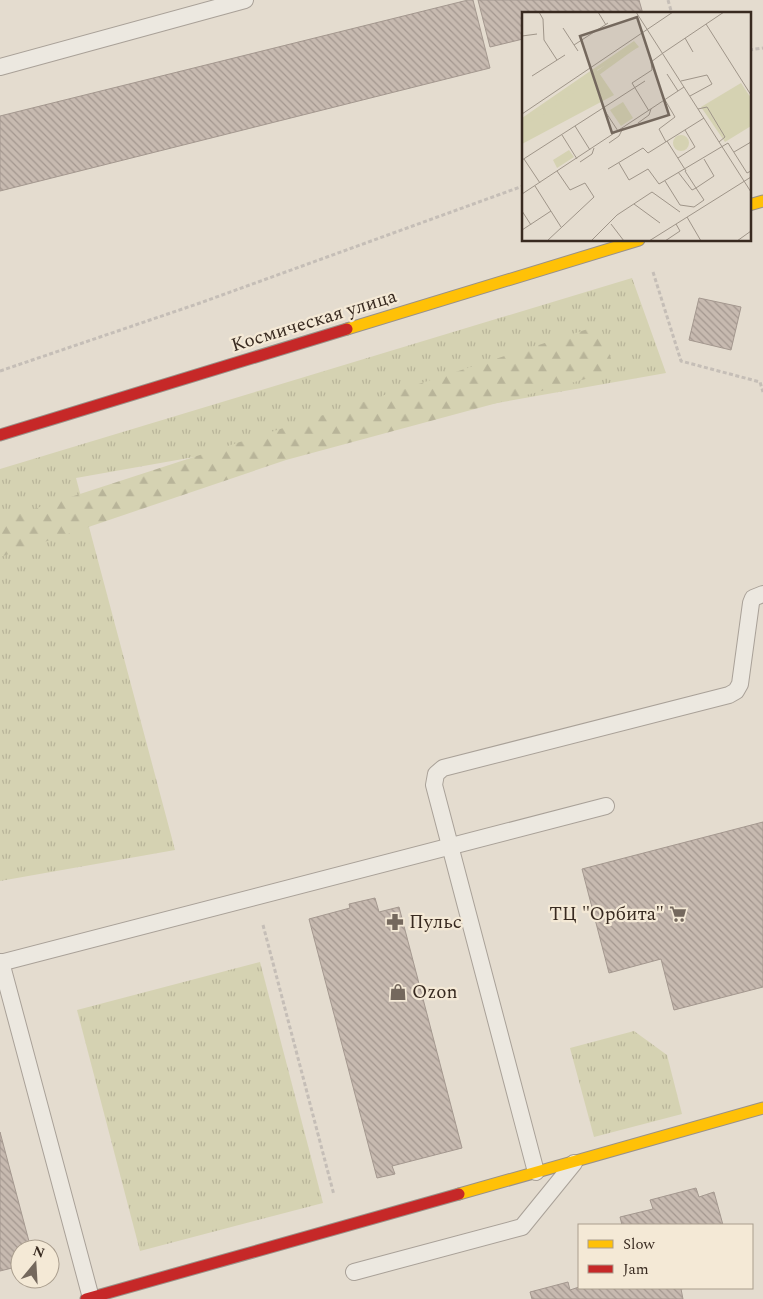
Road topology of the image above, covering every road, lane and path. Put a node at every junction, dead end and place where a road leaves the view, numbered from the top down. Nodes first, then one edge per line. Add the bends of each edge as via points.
1 (246, 0) edge
2 (763, 48) edge
3 (750, 50) edge
4 (0, 67) edge
5 (522, 186) edge
6 (763, 201) edge
7 (750, 205) edge
8 (636, 241) edge
9 (652, 268) dead end
10 (0, 371) edge
11 (763, 392) edge
12 (0, 435) edge
13 (763, 594) edge
14 (606, 806) dead end
15 (450, 847) junction
16 (256, 897) junction
17 (0, 962) edge
18 (763, 1108) edge
19 (575, 1161) junction
20 (536, 1172) junction
21 (342, 1227) junction
22 (354, 1272) dead end
23 (162, 1278) junction
24 (89, 1298) edge
25 (143, 1299) edge

1 - 4 lane
2 - 3 path
5 - 10 path via 200,303
6 - 7 street
8 - 12 street, Космическая улица
9 - 11 path via 681,361 760,382
13 - 15 lane via 754,598 751,604 740,684 729,695 443,768 436,774 434,785
14 - 15 lane
15 - 16 lane
15 - 20 lane
16 - 17 lane
16 - 21 path
17 - 24 lane
18 - 19 street
19 - 20 street
19 - 22 lane via 522,1227
20 - 21 street
21 - 23 street
23 - 24 street
23 - 25 lane

